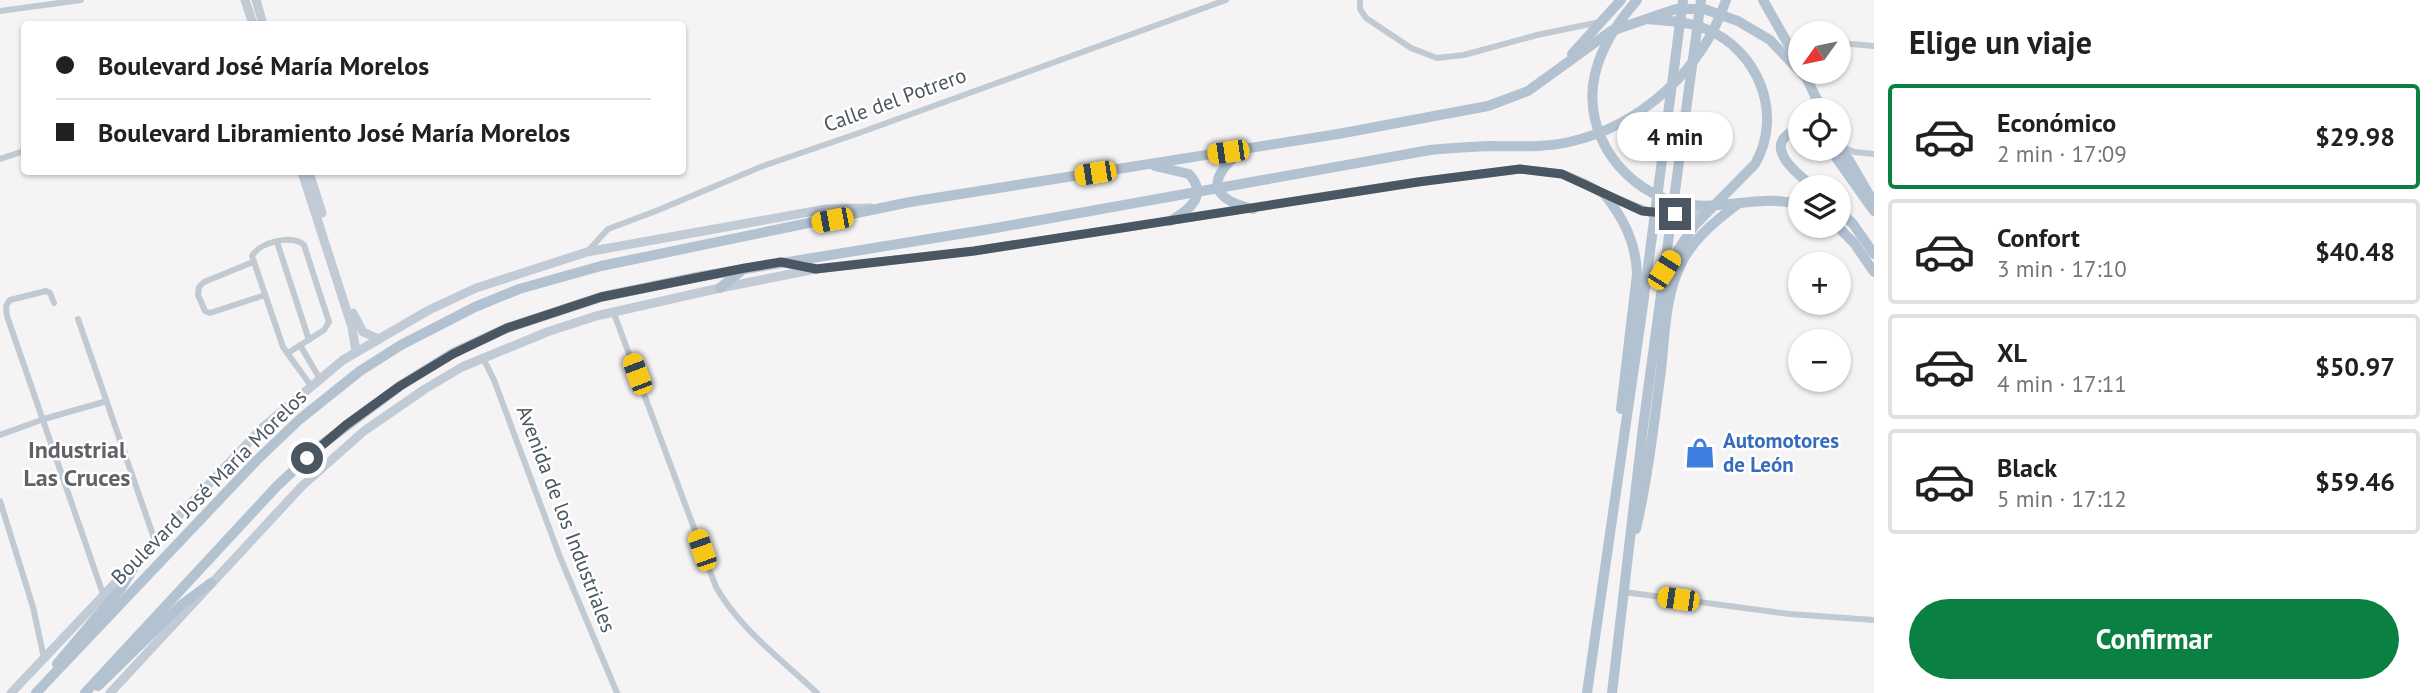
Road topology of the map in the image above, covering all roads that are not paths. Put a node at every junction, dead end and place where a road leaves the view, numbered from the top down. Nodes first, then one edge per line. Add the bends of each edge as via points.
1 (81, 0) edge
2 (245, 0) edge
3 (256, 0) edge
4 (1226, 0) edge
5 (1360, 0) edge
6 (1621, 0) edge
7 (1637, 0) edge
8 (1683, 0) edge
9 (1701, 0) edge
10 (1726, 0) edge
11 (1763, 0) edge
12 (0, 11) edge
13 (1643, 19) junction
14 (252, 21) edge
15 (262, 21) edge
16 (1600, 22) junction
17 (1788, 44) edge
18 (1852, 44) edge
19 (1874, 46) edge
20 (1788, 57) edge
21 (1566, 63) junction
22 (1788, 135) edge
23 (1243, 150) junction
24 (1851, 151) edge
25 (21, 152) edge
26 (1874, 154) edge
27 (0, 159) edge
28 (1846, 161) edge
29 (1847, 161) edge
30 (1148, 164) junction
31 (303, 175) edge
32 (310, 175) edge
33 (1800, 175) edge
34 (1605, 195) junction
35 (1788, 201) edge
36 (1739, 203) junction
37 (1874, 203) edge
38 (883, 208) junction
39 (1252, 209) junction
40 (1874, 211) edge
41 (1170, 221) junction
42 (1851, 222) edge
43 (1849, 238) edge
44 (277, 242) junction
45 (587, 252) junction
46 (1636, 253) junction
47 (1874, 254) edge
48 (253, 262) junction
49 (781, 262) junction
50 (745, 268) junction
51 (816, 269) junction
52 (1664, 270) junction
53 (1874, 272) edge
54 (720, 288) junction
55 (265, 295) junction
56 (1670, 298) junction
57 (54, 303) dead end
58 (613, 311) junction
59 (78, 319) dead end
60 (379, 339) junction
61 (309, 340) junction
62 (300, 345) junction
63 (356, 352) junction
64 (288, 353) junction
65 (483, 358) junction
66 (320, 379) junction
67 (312, 386) junction
68 (107, 401) junction
69 (44, 419) junction
70 (0, 435) edge
71 (0, 501) edge
72 (155, 541) junction
73 (1628, 549) junction
74 (1608, 552) junction
75 (142, 554) junction
76 (211, 583) junction
77 (1624, 592) junction
78 (103, 594) junction
79 (1874, 620) edge
80 (44, 658) junction
81 (40, 689) edge
82 (11, 693) edge
83 (87, 693) edge
84 (110, 693) edge
85 (617, 693) edge
86 (817, 693) edge
87 (1587, 693) edge
88 (1612, 693) edge

1 - 12 street
2 - 14 street
3 - 15 street
4 - 45 street, Calle del Potrero via 763,166 608,229
5 - 16 street via 1366,18 1411,48 1437,58
6 - 16 main road
7 - 36 main road via 1605,44 1596,73 1593,106 1601,138 1628,177 1667,200 1704,206
8 - 74 main road
9 - 52 main road
10 - 49 main road via 1702,52 1674,84 1608,129 1570,142 1430,150
11 - 17 main road
13 - 20 main road via 1676,9 1704,9 1738,20
13 - 21 main road via 1611,31
13 - 52 main road via 1694,25 1733,45 1751,67 1768,110 1755,164 1695,225
16 - 21 main road
18 - 19 street
21 - 23 main road, Boulevard José María Morelos via 1528,91 1488,106
22 - 33 main road via 1781,150
23 - 30 main road, Boulevard José María Morelos
23 - 39 main road via 1225,166 1217,184 1227,201
24 - 26 street
25 - 27 street
28 - 40 main road
29 - 37 main road
30 - 38 main road, Boulevard José María Morelos
30 - 41 main road via 1184,172 1195,180 1195,201
31 - 63 street
32 - 60 street via 356,321 363,332
34 - 36 street via 1642,211 1675,214
34 - 39 street via 1562,174 1520,169
34 - 46 main road via 1625,223
35 - 36 main road
36 - 56 main road via 1692,246
38 - 45 street via 826,209
38 - 81 main road, Boulevard José María Morelos via 557,278 475,307 401,345 300,419
39 - 41 street
41 - 51 street
42 - 47 main road
43 - 53 main road
44 - 48 street via 257,249
44 - 61 street
44 - 61 street via 293,239 303,243 318,286 328,325
45 - 60 street via 476,288
46 - 56 main road via 1650,235 1661,234 1666,239 1672,254
46 - 74 main road
48 - 55 street
48 - 55 street via 201,284 201,302 210,313
49 - 50 main road
49 - 51 main road
50 - 54 main road
50 - 83 main road via 601,297 541,315 476,342 400,386 293,469
51 - 54 street
52 - 73 main road
54 - 58 street
55 - 64 street
56 - 73 main road via 1639,517
57 - 69 street via 46,291 10,300 6,306
58 - 65 street
58 - 86 street via 724,602
59 - 68 street
60 - 63 street
61 - 62 street
62 - 64 street
62 - 66 street
63 - 66 street
64 - 67 street
65 - 76 street via 414,396 338,452
65 - 85 street, Avenida de los Industriales
66 - 67 street
67 - 72 street via 243,446
68 - 69 street
68 - 72 street
69 - 70 street
69 - 78 street
71 - 80 street
72 - 75 street
73 - 77 main road
74 - 87 main road
75 - 78 street
75 - 81 main road via 122,587 68,648
76 - 83 main road
76 - 84 street
77 - 79 street
77 - 88 main road
78 - 80 street
80 - 82 street

